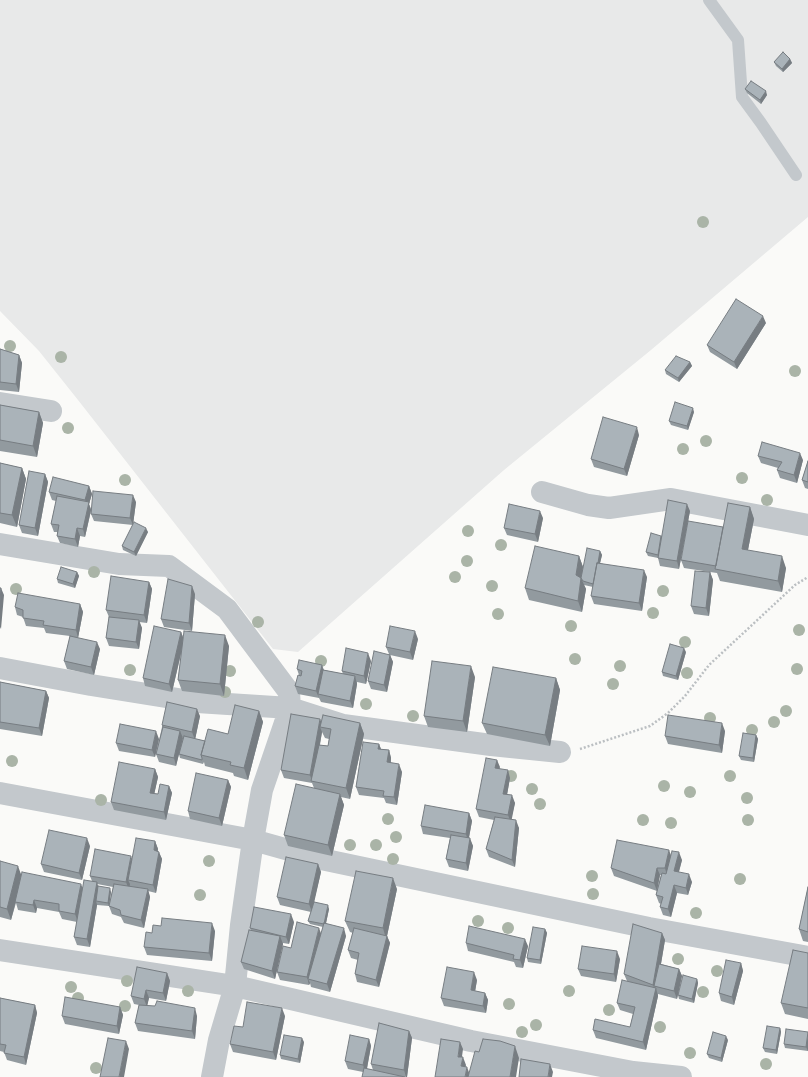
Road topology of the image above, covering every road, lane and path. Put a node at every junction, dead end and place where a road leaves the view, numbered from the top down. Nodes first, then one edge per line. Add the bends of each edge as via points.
1 (709, 0) edge
2 (796, 175) dead end
3 (0, 403) edge
4 (51, 411) dead end
5 (542, 492) dead end
6 (808, 525) edge
7 (0, 544) edge
8 (808, 576) edge
9 (0, 668) edge
10 (290, 708) junction
11 (560, 752) joint
12 (0, 793) edge
13 (253, 840) junction
14 (0, 950) edge
15 (808, 957) edge
16 (235, 986) junction
17 (212, 1077) edge
18 (681, 1077) edge

1 - 2 lane via 738,40 742,97
3 - 4 street
5 - 6 street via 609,508 671,499
7 - 10 street via 119,564 169,566 227,609 289,692
8 - 11 path via 709,665 685,696 650,726 579,750
9 - 10 street via 197,702
10 - 11 street via 343,725
10 - 13 street via 262,790
12 - 13 street
13 - 15 street via 321,859 649,928
13 - 16 street
14 - 16 street
16 - 17 street via 218,1040
16 - 18 street via 471,1041 633,1072

